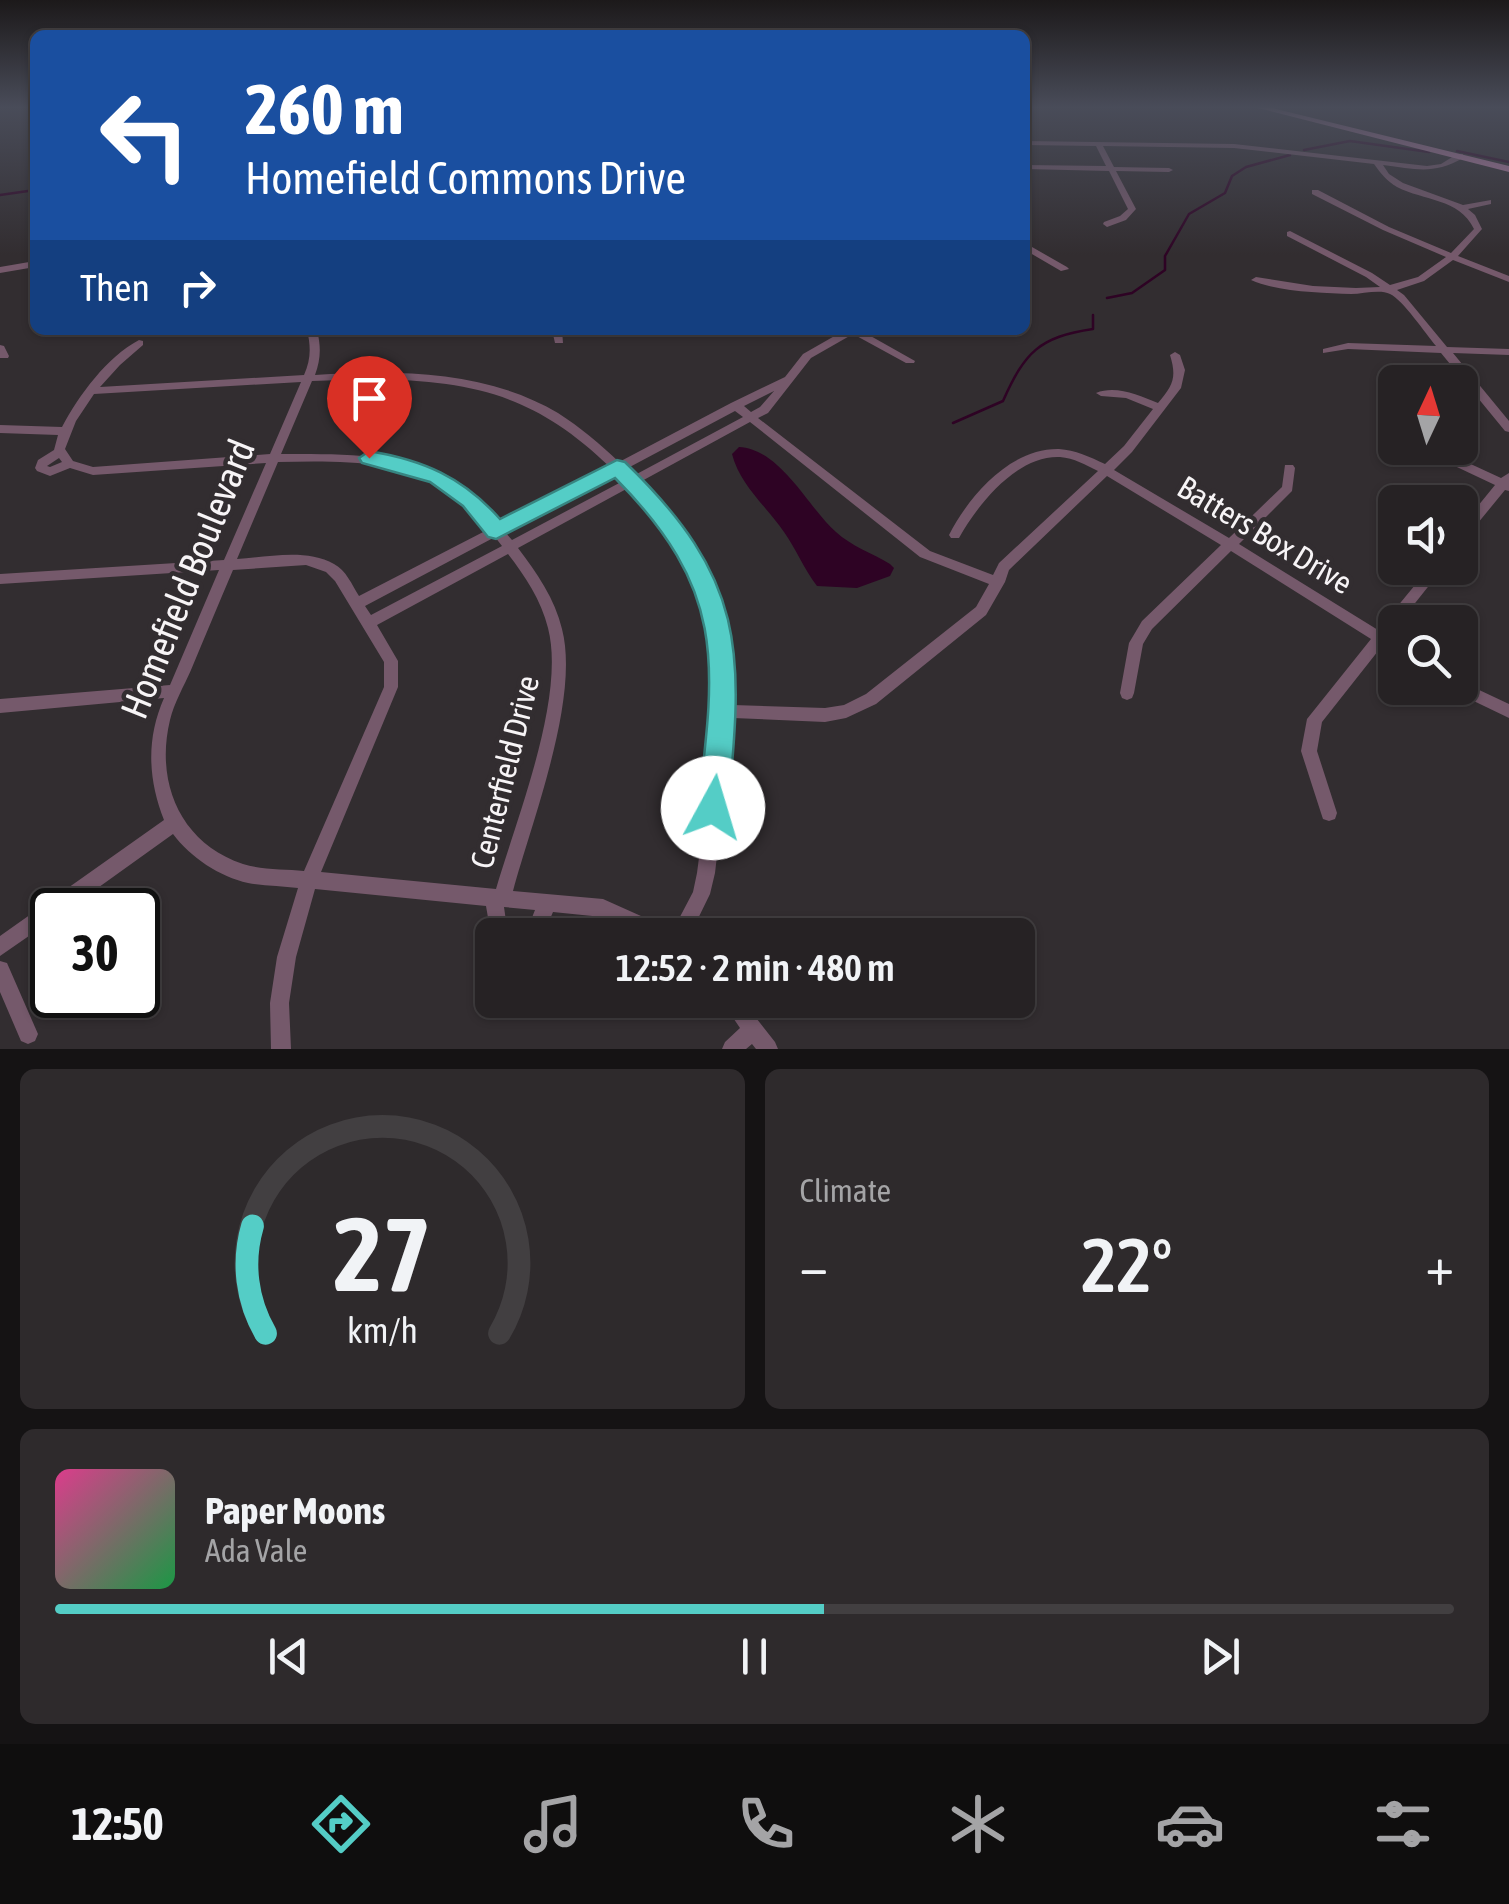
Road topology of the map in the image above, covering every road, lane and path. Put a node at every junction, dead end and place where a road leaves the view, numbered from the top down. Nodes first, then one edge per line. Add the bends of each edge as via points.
1 (1102, 157) edge
2 (1332, 157) edge
3 (1458, 157) edge
4 (1464, 157) edge
5 (1377, 163) junction
6 (1030, 167) edge
7 (1110, 169) junction
8 (1509, 169) edge
9 (1168, 170) dead end
10 (1314, 192) dead end
11 (1488, 202) dead end
12 (1462, 208) junction
13 (1107, 224) dead end
14 (1290, 234) dead end
15 (1030, 249) edge
16 (1449, 256) junction
17 (30, 265) edge
18 (1064, 269) dead end
19 (0, 270) edge
20 (1509, 279) edge
21 (1256, 280) dead end
22 (1390, 288) junction
23 (314, 335) edge
24 (844, 335) edge
25 (862, 335) edge
26 (139, 342) dead end
27 (1444, 349) junction
28 (1326, 351) dead end
29 (1509, 352) edge
30 (1175, 355) dead end
31 (910, 361) dead end
32 (792, 376) junction
33 (308, 378) junction
34 (94, 390) junction
35 (1101, 393) dead end
36 (735, 405) junction
37 (1160, 408) junction
38 (752, 417) junction
39 (1507, 423) edge
40 (0, 429) edge
41 (65, 432) junction
42 (273, 460) junction
43 (1467, 465) edge
44 (617, 467) junction
45 (1290, 468) dead end
46 (1105, 471) junction
47 (632, 482) junction
48 (1507, 482) edge
49 (1478, 516) edge
50 (496, 530) junction
51 (955, 534) dead end
52 (1230, 544) junction
53 (510, 547) junction
54 (229, 563) junction
55 (0, 578) edge
56 (998, 582) junction
57 (1422, 585) edge
58 (356, 604) junction
59 (1406, 605) edge
60 (368, 624) junction
61 (1378, 636) edge
62 (1378, 639) edge
63 (174, 691) junction
64 (1127, 694) dead end
65 (1478, 695) edge
66 (0, 706) edge
67 (1509, 710) edge
68 (724, 711) junction
69 (1330, 812) dead end
70 (174, 823) junction
71 (310, 883) junction
72 (498, 898) junction
73 (548, 902) junction
74 (499, 918) edge
75 (541, 918) edge
76 (626, 918) edge
77 (689, 918) edge
78 (0, 947) edge
79 (0, 970) edge
80 (744, 1018) edge
81 (753, 1029) junction
82 (28, 1034) dead end
83 (281, 1049) edge
84 (732, 1049) edge
85 (768, 1049) edge

1 - 7 street
2 - 5 street
3 - 5 street via 1433,168
4 - 8 main road
5 - 12 street via 1402,187
6 - 7 street
7 - 9 street
7 - 13 street via 1132,209
10 - 16 street
11 - 12 street
12 - 16 street via 1478,229
14 - 22 street
15 - 18 street
16 - 20 street
16 - 22 street via 1423,279
17 - 19 street
21 - 22 street
22 - 27 street
23 - 33 street, Homefield Boulevard
24 - 32 street via 806,356
25 - 31 street
26 - 34 street, Centerfield Drive
27 - 28 street
27 - 29 street
27 - 39 street
30 - 37 street via 1179,379
32 - 36 street
32 - 38 street
33 - 34 street
33 - 42 street, Homefield Boulevard
33 - 44 street via 412,376 488,388 560,419
34 - 41 street, Centerfield Drive
35 - 37 street
36 - 38 street
36 - 44 street
37 - 46 street
38 - 47 street
38 - 56 street via 924,554
40 - 41 street
41 - 42 street, Centerfield Drive via 65,458 93,471
42 - 50 street, Centerfield Drive via 405,464 456,488
42 - 54 street, Homefield Boulevard
43 - 48 street
44 - 47 street
44 - 50 street
45 - 52 street via 1288,488
46 - 51 street, Batters Box Drive via 1069,454 1035,454 970,506
46 - 52 street, Batters Box Drive
46 - 56 street via 1011,559
47 - 53 street
47 - 68 street via 679,534 703,577 720,630
48 - 49 street
50 - 53 street, Centerfield Drive
50 - 58 street
52 - 61 street, Batters Box Drive
52 - 64 street via 1147,625 1136,643
53 - 60 street
53 - 72 street, Centerfield Drive via 550,606 560,675
54 - 55 street
54 - 58 street via 320,563 340,578
54 - 63 street, Homefield Boulevard
56 - 68 street via 981,610 846,712
57 - 59 street
58 - 60 street
60 - 71 street via 391,661 391,687
62 - 69 street via 1310,732
63 - 66 street
63 - 70 street, Homefield Boulevard via 156,761
65 - 67 street
68 - 77 street via 706,873
70 - 71 street, Homefield Boulevard via 225,868
70 - 78 street
71 - 72 street, Homefield Boulevard
71 - 83 street via 284,959
72 - 73 street, Homefield Boulevard
72 - 74 street
73 - 75 street
73 - 76 street, Homefield Boulevard via 603,908
79 - 82 street
80 - 81 street
81 - 84 street
81 - 85 street

